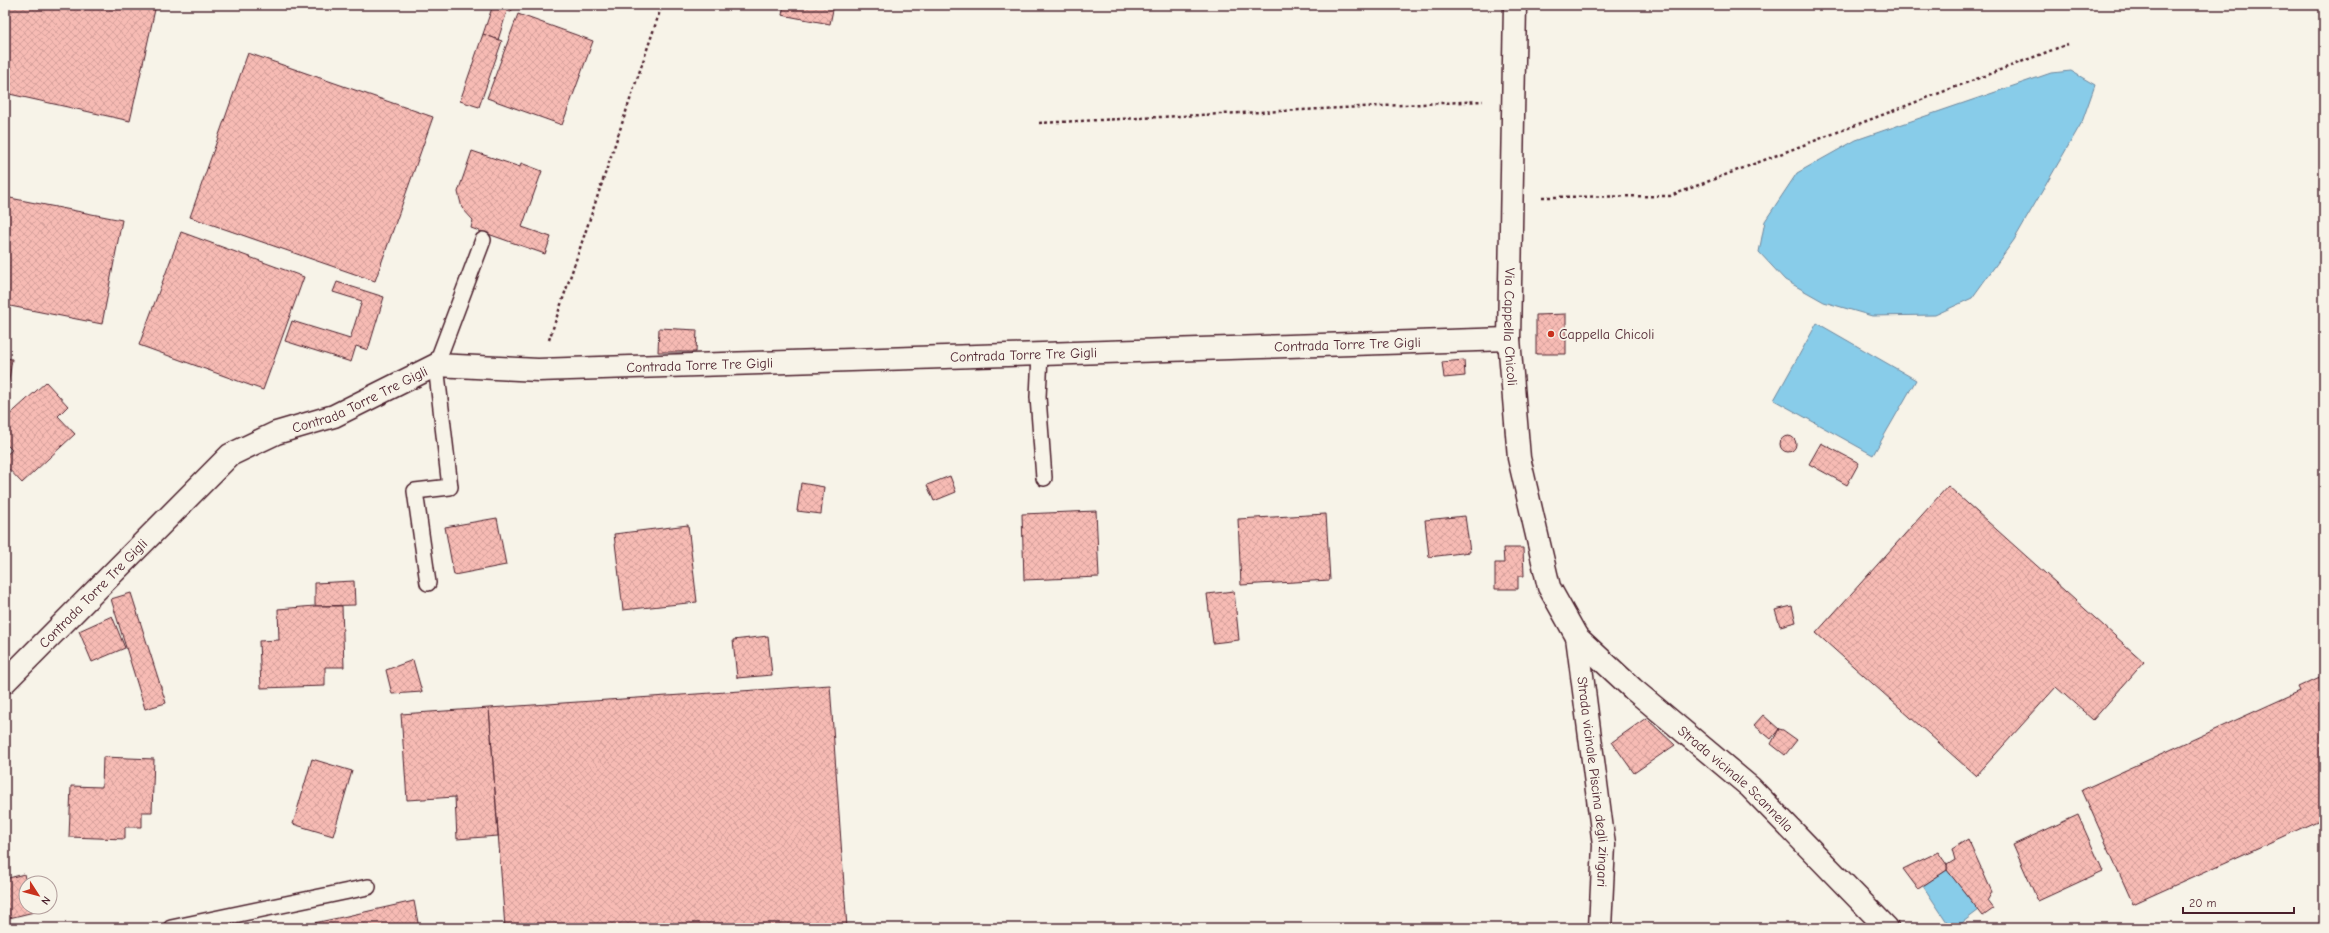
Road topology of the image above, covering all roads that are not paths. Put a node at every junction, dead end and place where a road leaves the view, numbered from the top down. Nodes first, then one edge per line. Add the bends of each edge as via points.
1 (1515, 5) edge
2 (483, 240) dead end
3 (1509, 339) junction
4 (1040, 355) junction
5 (436, 365) junction
6 (1044, 478) dead end
7 (428, 583) dead end
8 (1577, 637) junction
9 (5, 682) edge
10 (368, 887) dead end
11 (171, 928) edge
12 (1600, 928) edge
13 (1887, 928) edge

1 - 3 street, Via Cappella Chicoli
2 - 5 lane
3 - 4 street, Contrada Torre Tre Gigli
3 - 8 street, Via Cappella Chicoli via 1519,458 1549,587
4 - 5 street, Contrada Torre Tre Gigli via 538,370
4 - 6 lane via 1038,397
5 - 7 lane via 450,487 415,491
5 - 9 street, Contrada Torre Tre Gigli via 334,416 276,433 230,455
8 - 12 street, Strada vicinale Piscina degli zingari via 1604,845
8 - 13 street, Strada vicinale Scannella via 1633,689 1750,787
10 - 11 lane

